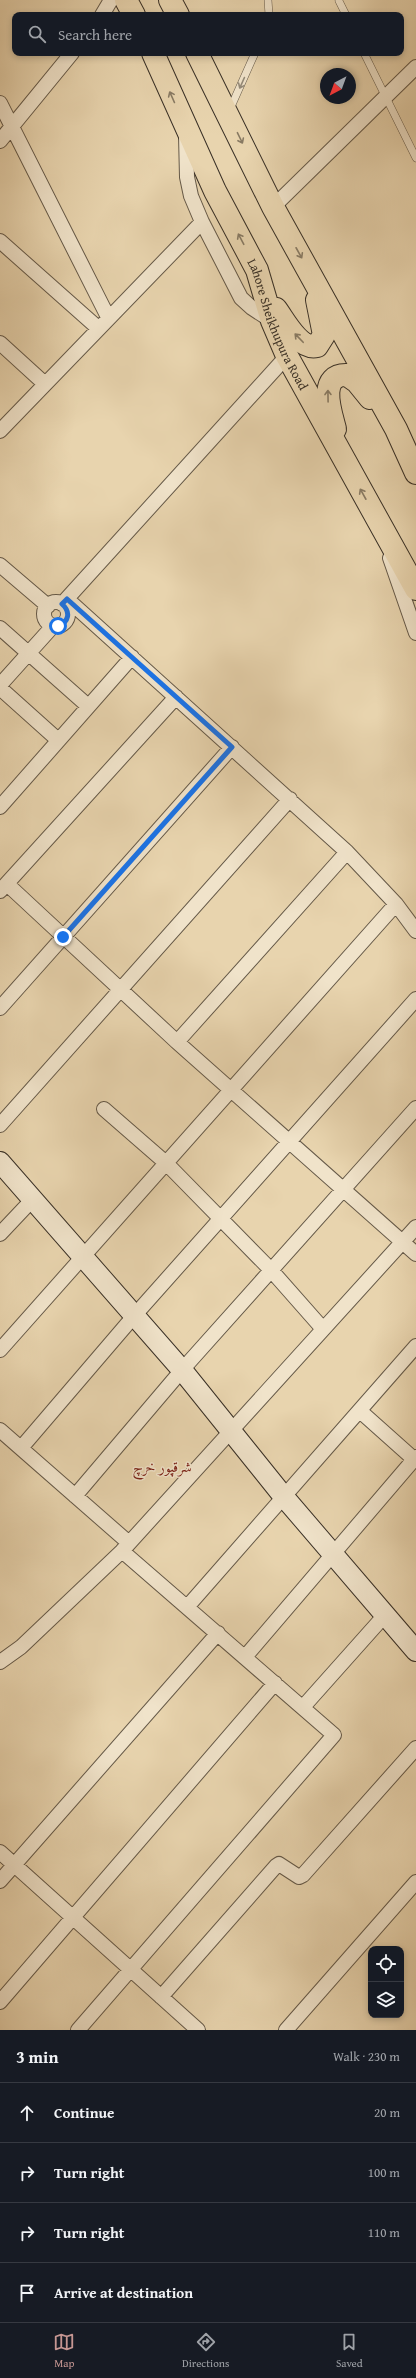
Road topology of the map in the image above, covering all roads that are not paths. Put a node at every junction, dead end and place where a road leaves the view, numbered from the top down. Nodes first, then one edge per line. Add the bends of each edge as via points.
1 (111, 0) edge
2 (126, 0) edge
3 (170, 0) edge
4 (268, 0) edge
5 (339, 0) edge
6 (104, 12) edge
7 (132, 12) edge
8 (176, 12) edge
9 (269, 12) edge
10 (345, 12) edge
11 (70, 56) edge
12 (153, 56) edge
13 (199, 56) edge
14 (254, 56) edge
15 (365, 56) edge
16 (416, 67) edge
17 (385, 97) junction
18 (0, 103) edge
19 (228, 114) junction
20 (12, 127) junction
21 (186, 128) junction
22 (0, 141) edge
23 (416, 158) edge
24 (273, 207) junction
25 (202, 222) junction
26 (0, 241) edge
27 (311, 275) junction
28 (265, 295) junction
29 (108, 317) junction
30 (272, 321) junction
31 (98, 328) junction
32 (0, 343) edge
33 (287, 356) junction
34 (45, 384) junction
35 (396, 429) junction
36 (0, 432) edge
37 (416, 460) edge
38 (344, 461) junction
39 (416, 473) edge
40 (378, 522) junction
41 (0, 565) edge
42 (416, 589) edge
43 (64, 602) junction
44 (48, 606) junction
45 (53, 626) junction
46 (0, 628) edge
47 (416, 633) edge
48 (28, 653) junction
49 (132, 657) junction
50 (0, 685) edge
51 (0, 688) edge
52 (176, 697) junction
53 (88, 706) junction
54 (58, 740) junction
55 (232, 747) junction
56 (290, 799) junction
57 (1, 803) edge
58 (347, 852) junction
59 (3, 888) edge
60 (396, 904) junction
61 (416, 930) edge
62 (63, 937) junction
63 (120, 990) junction
64 (416, 999) edge
65 (0, 1008) edge
66 (177, 1042) junction
67 (230, 1089) junction
68 (416, 1108) edge
69 (104, 1109) dead end
70 (0, 1125) edge
71 (290, 1141) junction
72 (0, 1162) edge
73 (166, 1163) junction
74 (343, 1189) junction
75 (33, 1199) junction
76 (221, 1219) junction
77 (416, 1227) edge
78 (0, 1234) edge
79 (403, 1242) junction
80 (416, 1254) edge
81 (84, 1257) junction
82 (271, 1270) junction
83 (134, 1316) junction
84 (323, 1330) junction
85 (0, 1350) edge
86 (414, 1353) edge
87 (182, 1370) junction
88 (360, 1411) junction
89 (0, 1430) edge
90 (231, 1431) junction
91 (21, 1448) junction
92 (415, 1459) edge
93 (75, 1496) junction
94 (284, 1497) junction
95 (126, 1547) junction
96 (332, 1554) junction
97 (188, 1606) junction
98 (385, 1615) junction
99 (218, 1633) junction
100 (414, 1646) edge
101 (245, 1657) junction
102 (0, 1662) edge
103 (275, 1683) junction
104 (303, 1707) junction
105 (416, 1748) edge
106 (0, 1852) edge
107 (14, 1865) junction
108 (0, 1882) edge
109 (416, 1882) edge
110 (73, 1917) junction
111 (132, 1970) junction
112 (161, 1997) junction
113 (0, 2002) edge
114 (294, 2027) edge
115 (78, 2030) edge
116 (198, 2030) edge

1 - 6 street
2 - 7 highway
3 - 8 highway
4 - 9 lane
5 - 10 lane
11 - 20 street
21 -> 12 highway, Lahore Sheikhupura Road
13 - 19 highway
14 -> 19 lane
15 - 17 lane
16 - 17 street
17 - 23 lane
17 - 24 street
18 - 20 street
19 -> 24 highway
20 - 22 street
20 - 29 street
21 - 25 street via 186,177
28 -> 21 highway, Lahore Sheikhupura Road via 257,270 215,192
24 -> 27 highway
25 - 29 street
25 - 30 street via 241,298
26 - 31 street
27 -> 28 highway via 324,335 317,346 305,345
27 - 35 highway
28 - 30 highway, Lahore Sheikhupura Road
29 - 31 street
30 - 33 highway, Lahore Sheikhupura Road
31 - 34 street
32 - 34 street
33 - 38 highway, Lahore Sheikhupura Road
33 - 43 street
34 - 36 street
35 - 37 street
38 -> 35 highway via 328,400 328,388 336,378 347,375 357,382
35 - 39 highway
40 -> 38 highway, Lahore Sheikhupura Road
40 - 42 highway, Lahore Sheikhupura Road
40 - 47 street
41 - 44 street
43 - 44 street
43 - 45 street via 68,612 66,621
43 - 49 street
44 - 45 street via 45,610 45,619
45 - 48 street
46 - 48 street
48 - 50 street
48 - 53 street
49 - 52 street
49 - 53 street
51 - 54 street
52 - 55 street
52 - 59 street
53 - 54 street
54 - 57 street
55 - 56 street
55 - 62 street
56 - 58 street
56 - 63 street
58 - 60 street
58 - 66 street
59 - 62 street
60 - 61 street
60 - 67 street
62 - 63 street
62 - 65 street
63 - 66 street
63 - 70 street
64 - 71 street
66 - 67 street
67 - 71 street
67 - 73 street
68 - 74 street
69 - 73 street
71 - 74 street
71 - 76 street
72 - 75 street
73 - 76 street
73 - 81 street
74 - 79 street
74 - 82 street
75 - 78 street
75 - 81 street
76 - 82 street
76 - 83 street
77 - 79 street
79 - 80 street
79 - 84 street
81 - 83 street
81 - 85 street
82 - 84 street
82 - 87 street
83 - 87 street
83 - 91 street
84 - 90 street
86 - 88 street
87 - 90 street
87 - 93 street
88 - 92 street
88 - 94 street
89 - 91 street
90 - 94 street
90 - 95 street
91 - 93 street
92 - 96 street
93 - 95 street
94 - 96 street
94 - 97 street
95 - 97 street
95 - 102 street via 21,1647
96 - 98 street
96 - 101 street
97 - 99 street
98 - 100 street
98 - 104 street
99 - 101 street
99 - 107 street
101 - 103 street
103 - 104 street
103 - 110 street
104 - 111 street via 334,1735
105 - 112 street via 303,1875 299,1877 283,1865 276,1866
106 - 107 street
107 - 108 street
107 - 110 street
109 - 114 street
110 - 111 street
110 - 113 street
111 - 112 street
111 - 115 street
112 - 116 street

